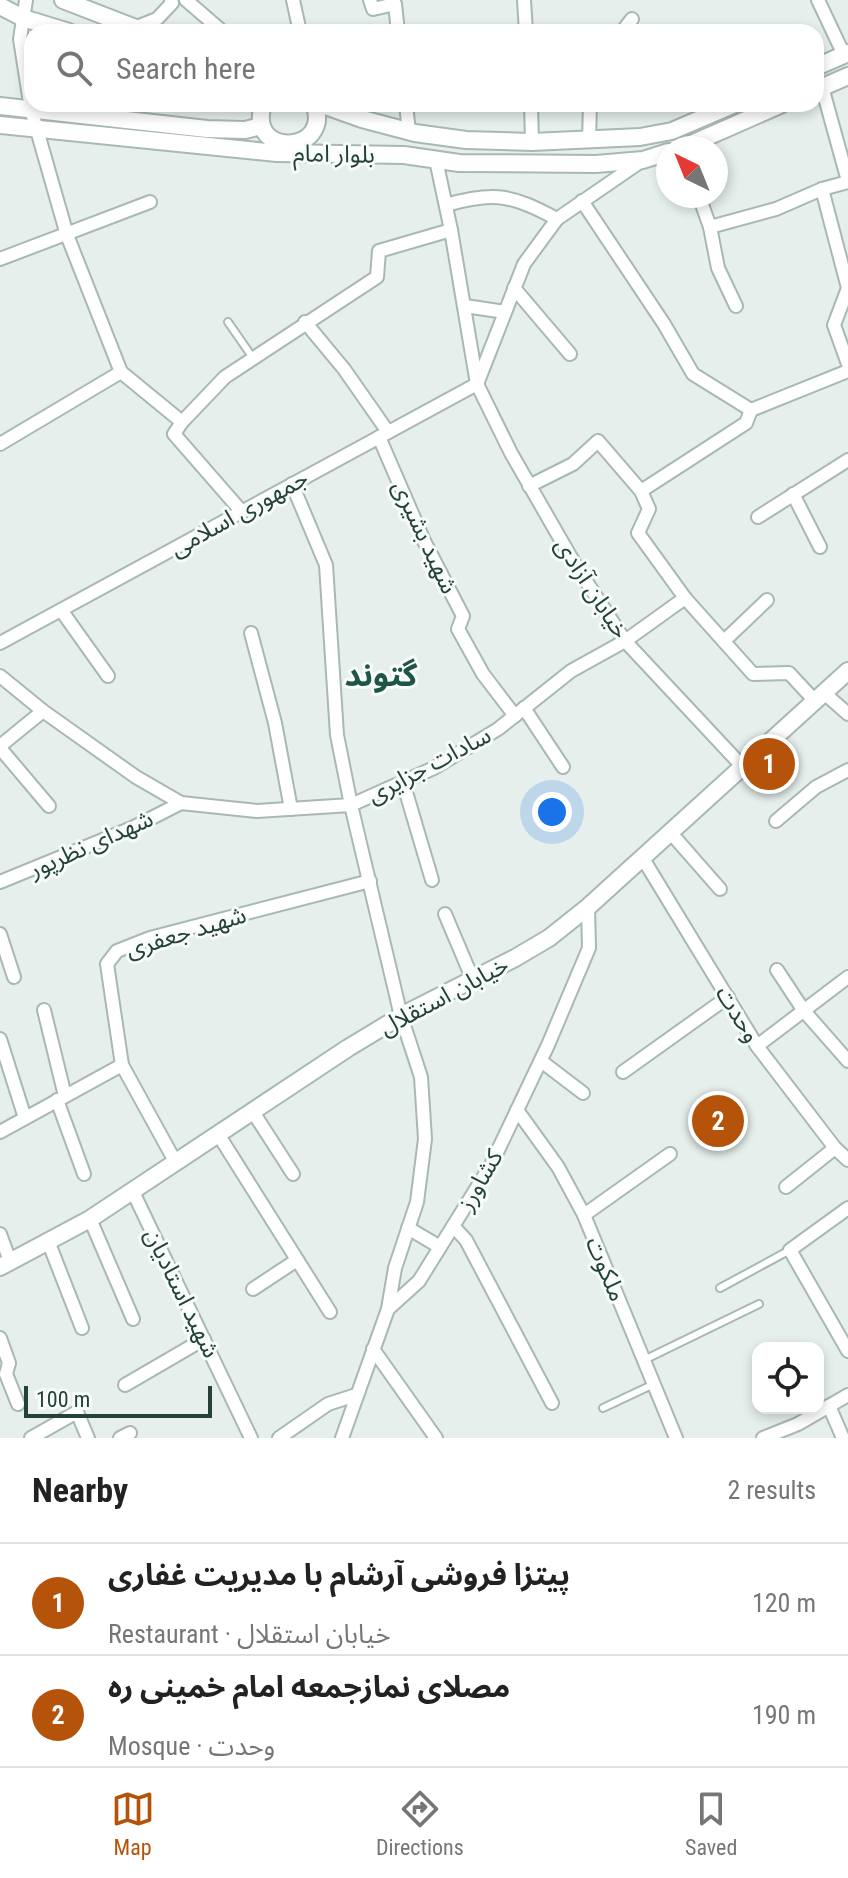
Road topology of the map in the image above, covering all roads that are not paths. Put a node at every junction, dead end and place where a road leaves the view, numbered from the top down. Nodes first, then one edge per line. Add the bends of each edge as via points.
1 (26, 0) edge
2 (63, 0) edge
3 (171, 0) edge
4 (186, 0) edge
5 (293, 0) edge
6 (370, 0) edge
7 (524, 0) edge
8 (818, 0) edge
9 (0, 6) edge
10 (23, 18) junction
11 (632, 19) dead end
12 (43, 24) edge
13 (125, 24) edge
14 (149, 24) edge
15 (214, 24) edge
16 (298, 24) edge
17 (397, 24) edge
18 (526, 24) edge
19 (628, 24) edge
20 (846, 54) edge
21 (24, 64) edge
22 (824, 64) edge
23 (848, 76) edge
24 (824, 86) edge
25 (824, 104) edge
26 (0, 106) edge
27 (24, 108) edge
28 (32, 112) edge
29 (57, 112) edge
30 (261, 112) edge
31 (318, 112) edge
32 (341, 112) edge
33 (407, 112) edge
34 (531, 112) edge
35 (590, 112) edge
36 (716, 112) edge
37 (764, 112) edge
38 (0, 125) edge
39 (261, 126) junction
40 (36, 129) junction
41 (409, 132) junction
42 (709, 136) edge
43 (589, 141) junction
44 (532, 142) junction
45 (283, 144) junction
46 (257, 151) junction
47 (334, 154) junction
48 (656, 156) edge
49 (436, 160) junction
50 (643, 160) junction
51 (848, 182) edge
52 (822, 189) junction
53 (582, 201) junction
54 (150, 202) dead end
55 (446, 205) junction
56 (703, 208) edge
57 (557, 219) junction
58 (710, 227) junction
59 (451, 230) junction
60 (67, 235) junction
61 (0, 259) edge
62 (514, 288) junction
63 (465, 306) junction
64 (736, 306) dead end
65 (505, 312) junction
66 (228, 322) dead end
67 (305, 322) junction
68 (570, 354) dead end
69 (253, 358) junction
70 (848, 364) edge
71 (848, 371) edge
72 (121, 372) junction
73 (477, 384) junction
74 (751, 410) junction
75 (182, 422) junction
76 (384, 434) junction
77 (0, 444) edge
78 (848, 460) edge
79 (292, 484) junction
80 (529, 486) junction
81 (641, 491) junction
82 (793, 494) junction
83 (242, 512) junction
84 (758, 517) dead end
85 (820, 547) dead end
86 (685, 598) junction
87 (767, 600) dead end
88 (61, 610) junction
89 (251, 633) dead end
90 (625, 641) junction
91 (724, 641) junction
92 (0, 643) edge
93 (848, 671) edge
94 (0, 676) edge
95 (108, 676) dead end
96 (820, 697) junction
97 (43, 711) junction
98 (520, 712) junction
99 (848, 714) edge
100 (0, 747) edge
101 (742, 766) junction
102 (563, 767) dead end
103 (848, 770) edge
104 (403, 782) junction
105 (181, 803) junction
106 (351, 805) junction
107 (49, 806) dead end
108 (291, 809) junction
109 (776, 821) dead end
110 (670, 832) junction
111 (642, 857) junction
112 (432, 880) dead end
113 (370, 881) junction
114 (0, 882) edge
115 (720, 889) dead end
116 (588, 907) junction
117 (445, 914) dead end
118 (0, 934) edge
119 (777, 970) dead end
120 (14, 977) dead end
121 (848, 977) edge
122 (473, 980) junction
123 (728, 997) junction
124 (44, 1010) dead end
125 (804, 1011) junction
126 (401, 1016) junction
127 (0, 1039) edge
128 (757, 1046) junction
129 (541, 1061) junction
130 (848, 1061) edge
131 (122, 1065) junction
132 (623, 1072) dead end
133 (583, 1093) dead end
134 (61, 1098) junction
135 (517, 1110) junction
136 (253, 1112) junction
137 (25, 1118) junction
138 (0, 1132) edge
139 (218, 1134) junction
140 (835, 1148) junction
141 (670, 1154) dead end
142 (848, 1160) edge
143 (176, 1163) junction
144 (84, 1174) dead end
145 (293, 1174) dead end
146 (786, 1187) dead end
147 (133, 1192) junction
148 (848, 1208) edge
149 (584, 1215) junction
150 (90, 1219) junction
151 (453, 1226) junction
152 (408, 1228) junction
153 (0, 1234) edge
154 (48, 1241) junction
155 (440, 1247) junction
156 (790, 1250) junction
157 (297, 1260) junction
158 (5, 1264) edge
159 (720, 1288) dead end
160 (253, 1289) dead end
161 (759, 1304) dead end
162 (388, 1309) junction
163 (330, 1312) dead end
164 (133, 1319) dead end
165 (82, 1328) dead end
166 (0, 1338) edge
167 (204, 1339) junction
168 (373, 1349) junction
169 (848, 1351) edge
170 (644, 1360) junction
171 (654, 1384) junction
172 (125, 1385) dead end
173 (356, 1395) junction
174 (848, 1395) edge
175 (552, 1403) dead end
176 (18, 1404) dead end
177 (829, 1406) junction
178 (603, 1408) dead end
179 (31, 1438) edge
180 (88, 1438) edge
181 (251, 1438) edge
182 (279, 1438) edge
183 (342, 1438) edge
184 (436, 1438) edge
185 (676, 1438) edge
186 (763, 1438) edge
187 (843, 1438) edge

1 - 10 street
2 - 13 street
3 - 14 street
4 - 15 street
5 - 16 street
6 - 17 street via 373,9 395,4
7 - 18 street
8 - 20 street
9 - 10 street
10 - 12 street
10 - 21 street
11 - 19 street
20 - 22 street
23 - 24 street
25 - 51 street
26 - 27 street, بلوار امام
28 - 40 street
29 - 39 street, بلوار امام via 207,129
30 - 39 street
31 - 45 street via 310,134 301,142
32 - 41 street, بلوار امام
33 - 41 street
34 - 44 street
35 - 43 street
36 - 43 street, بلوار امام via 672,131
37 - 42 street
38 - 40 street, بلوار امام
39 - 45 street
40 - 46 street, بلوار امام
40 - 60 street
41 - 44 street, بلوار امام
43 - 44 street, بلوار امام
45 - 46 street
45 - 47 street
46 - 47 street, بلوار امام
47 - 49 street, بلوار امام
48 - 50 street, بلوار امام
49 - 50 street, بلوار امام via 525,165
49 - 55 street
50 - 53 street
51 - 52 street
52 - 58 street via 776,209
52 - 70 street via 848,288 834,325
53 - 57 street
53 - 74 street via 693,374
54 - 60 street
55 - 57 street via 485,195 509,198
55 - 59 street
56 - 58 street
57 - 62 street via 524,264
58 - 64 street via 718,268
59 - 63 street
59 - 67 street via 379,251 377,277
60 - 61 street
60 - 72 street
62 - 65 street
62 - 68 street
63 - 65 street
63 - 73 street
65 - 73 street
66 - 69 lane
67 - 69 street
67 - 76 street via 344,369
69 - 75 street via 225,377
71 - 74 street
72 - 75 street
72 - 77 street
73 - 76 street, جمهوری اسلامی
73 - 80 street, خیابان آزادی
74 - 81 street via 746,423
75 - 83 street via 174,434
76 - 79 street, جمهوری اسلامی
76 - 98 street, شهید بشیری via 424,541 463,616 458,629 483,674
78 - 82 street
79 - 83 street, جمهوری اسلامی
79 - 106 street via 326,565 337,735
80 - 81 street via 573,464 598,441
80 - 90 street, خیابان آزادی
81 - 86 street via 649,509 638,533
82 - 84 street
82 - 85 street
83 - 88 street, جمهوری اسلامی
86 - 90 street, سادات جزایری
86 - 91 street
87 - 91 street
88 - 92 street, جمهوری اسلامی
88 - 95 street
89 - 108 street
90 - 98 street, سادات جزایری via 571,671
90 - 101 street, خیابان آزادی
91 - 96 street via 753,674 789,673
93 - 96 street, خیابان استقلال
94 - 97 street, سادات جزایری
96 - 99 street
96 - 101 street, خیابان استقلال
97 - 100 street
97 - 105 street, سادات جزایری
98 - 102 street
98 - 104 street, سادات جزایری
100 - 107 street
101 - 110 street, خیابان استقلال
103 - 109 street via 816,787
104 - 106 street, سادات جزایری
104 - 112 street
105 - 108 street, سادات جزایری
105 - 114 street, شهدای نظرپور
106 - 108 street, سادات جزایری
106 - 113 street
110 - 111 street, خیابان استقلال
110 - 115 street
111 - 116 street, خیابان استقلال
111 - 123 street, وحدت
113 - 126 street
113 - 131 street, شهید جعفری via 117,951 107,964
116 - 122 street, خیابان استقلال via 549,938
116 - 129 street, کشاورز via 589,948
117 - 122 street
118 - 120 street
119 - 125 street
121 - 125 street
122 - 126 street, خیابان استقلال
123 - 128 street, وحدت
123 - 132 street
124 - 134 street
125 - 128 street
125 - 130 street
126 - 136 street, خیابان استقلال
126 - 152 street via 421,1077 425,1139
127 - 137 street
128 - 140 street, وحدت
129 - 133 street
129 - 135 street, کشاورز
131 - 134 street
131 - 143 street
134 - 137 street
134 - 144 street
135 - 149 street, ملکوت
135 - 151 street, کشاورز
136 - 139 street, خیابان استقلال
136 - 145 street
137 - 138 street
139 - 143 street, خیابان استقلال
139 - 157 street
140 - 142 street, وحدت
140 - 146 street
141 - 149 street
143 - 147 street, خیابان استقلال
147 - 150 street, خیابان استقلال
147 - 167 street, شهید استادیان
148 - 156 street
149 - 170 street, ملکوت
150 - 154 street, خیابان استقلال
150 - 164 street
151 - 155 street, کشاورز
151 - 175 street via 466,1240
152 - 155 street
152 - 162 street
153 - 158 street
154 - 158 street, خیابان استقلال
154 - 165 street
155 - 162 street, کشاورز via 419,1281
156 - 159 lane
156 - 169 street
157 - 160 street
157 - 163 street
161 - 170 lane
162 - 168 street, کشاورز
166 - 176 street
167 - 172 street
167 - 181 street, شهید استادیان
168 - 173 street, کشاورز
168 - 184 street
170 - 171 street, ملکوت
171 - 178 lane
171 - 185 street, ملکوت
173 - 182 street via 328,1404
173 - 183 street, کشاورز
174 - 177 street
177 - 186 street
177 - 187 street
179 - 180 street via 77,1412

